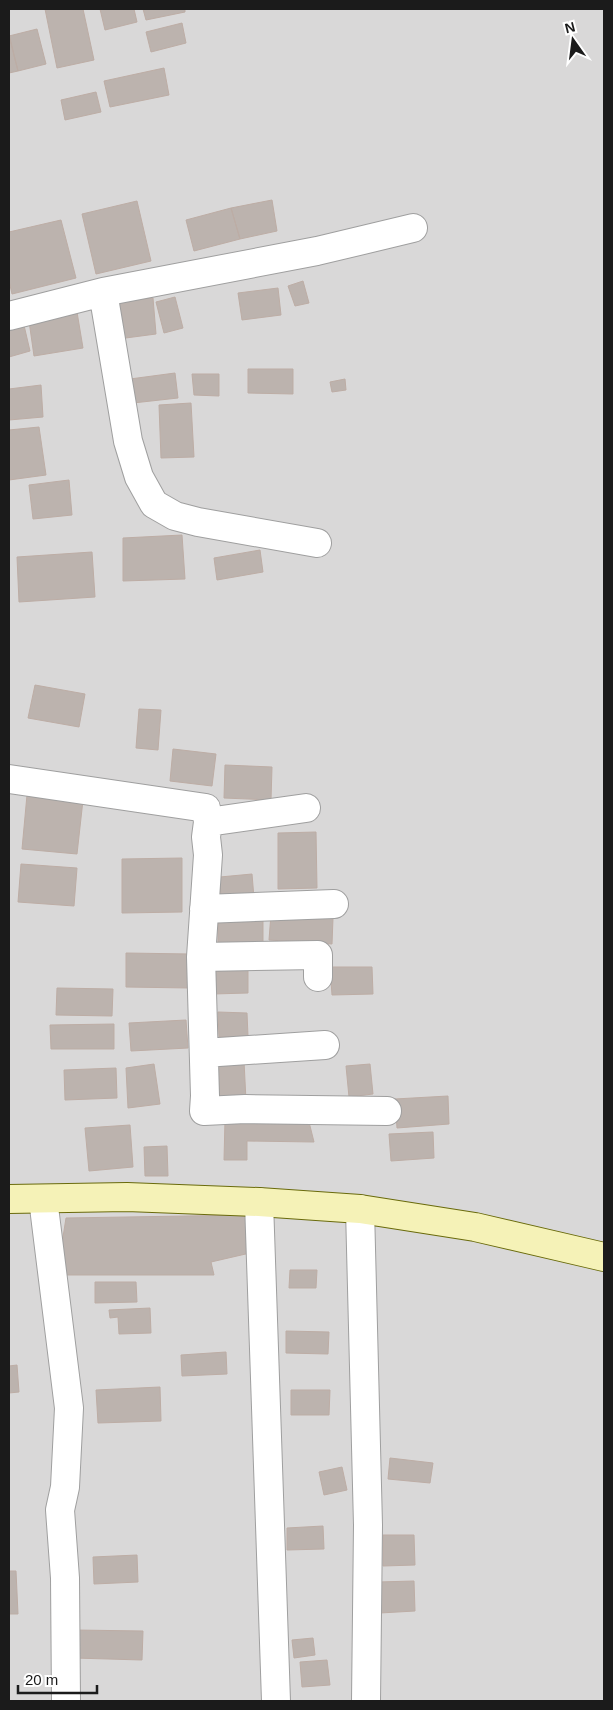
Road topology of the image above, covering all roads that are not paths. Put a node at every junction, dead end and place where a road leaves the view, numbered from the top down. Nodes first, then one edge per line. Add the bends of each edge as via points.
1 (413, 228) dead end
2 (103, 292) junction
3 (9, 316) edge
4 (317, 543) dead end
5 (9, 779) edge
6 (306, 808) dead end
7 (208, 822) junction
8 (334, 904) dead end
9 (204, 909) junction
10 (201, 957) junction
11 (318, 977) dead end
12 (325, 1045) dead end
13 (204, 1053) junction
14 (387, 1111) dead end
15 (43, 1199) junction
16 (9, 1200) edge
17 (258, 1202) junction
18 (360, 1209) junction
19 (604, 1257) edge
20 (66, 1701) edge
21 (276, 1701) edge
22 (366, 1701) edge

1 - 2 street via 317,251
2 - 3 street
2 - 4 street via 128,442 139,477 154,504 175,516 198,522
5 - 7 street via 206,808
6 - 7 street
7 - 9 street
8 - 9 street
9 - 10 street
10 - 11 street via 318,955
10 - 13 street
12 - 13 street
13 - 14 street via 204,1111
15 - 16 main road
15 - 17 main road via 126,1197
15 - 20 street via 69,1408 65,1487 60,1510 65,1578
17 - 18 main road
17 - 21 street
18 - 19 main road via 476,1227
18 - 22 street via 368,1524

